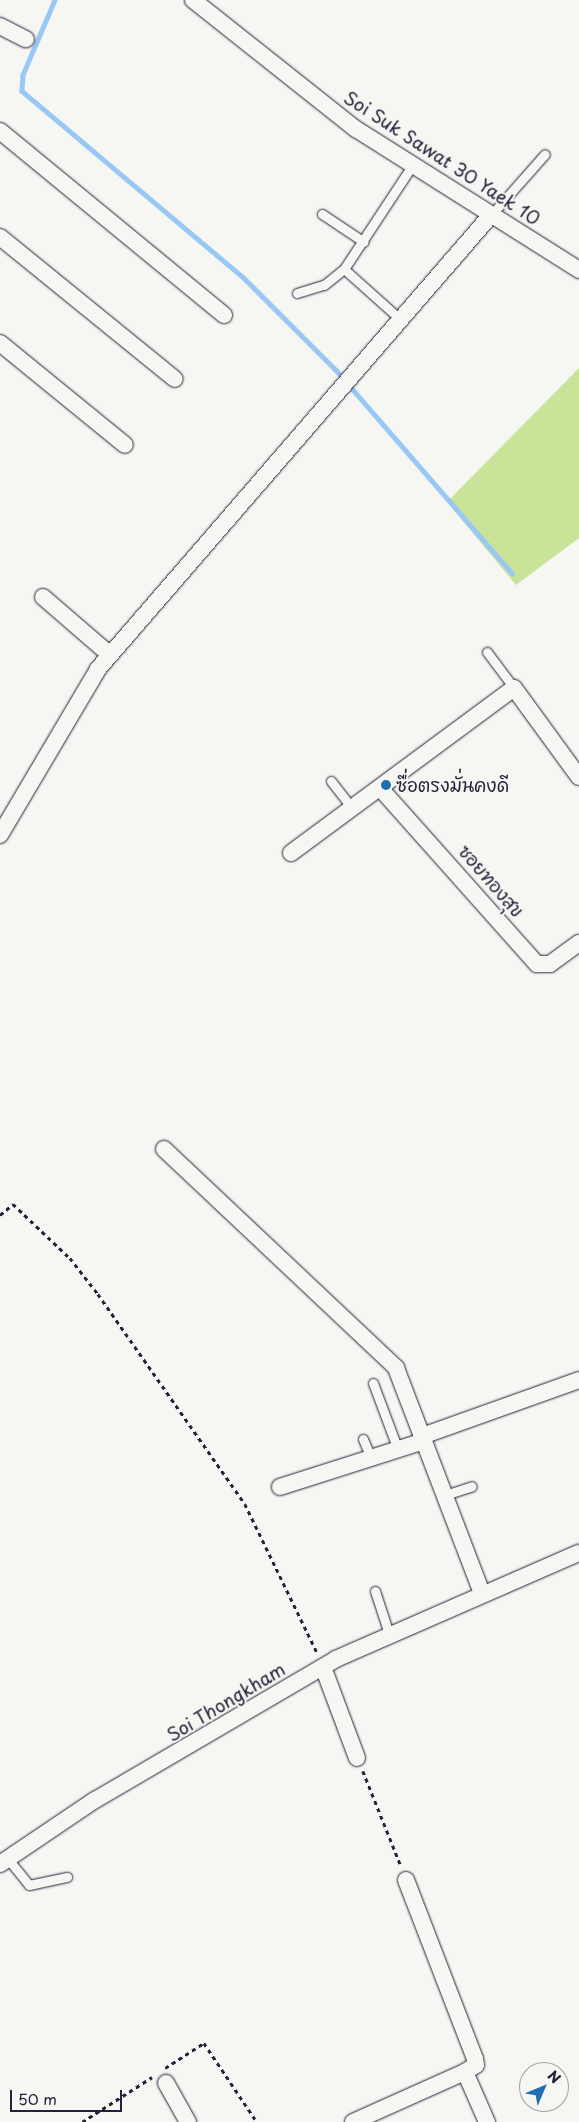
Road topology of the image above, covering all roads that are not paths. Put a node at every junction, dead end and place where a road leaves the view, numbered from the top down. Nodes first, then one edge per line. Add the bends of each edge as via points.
1 (193, 0) edge
2 (0, 26) edge
3 (26, 39) dead end
4 (0, 131) edge
5 (545, 154) dead end
6 (412, 166) junction
7 (322, 214) dead end
8 (491, 215) junction
9 (0, 237) edge
10 (364, 242) junction
11 (344, 269) junction
12 (579, 270) edge
13 (297, 293) dead end
14 (224, 315) dead end
15 (400, 319) junction
16 (0, 343) edge
17 (175, 380) dead end
18 (126, 445) dead end
19 (43, 598) dead end
20 (487, 652) dead end
21 (109, 654) junction
22 (514, 688) junction
23 (579, 777) edge
24 (331, 780) dead end
25 (380, 788) junction
26 (351, 807) junction
27 (2, 824) edge
28 (290, 853) dead end
29 (579, 943) edge
30 (164, 1149) dead end
31 (579, 1380) edge
32 (373, 1382) dead end
33 (423, 1438) junction
34 (363, 1439) dead end
35 (398, 1450) junction
36 (372, 1460) junction
37 (280, 1486) dead end
38 (472, 1486) dead end
39 (445, 1495) junction
40 (579, 1553) edge
41 (375, 1590) dead end
42 (482, 1593) junction
43 (390, 1637) junction
44 (328, 1664) junction
45 (358, 1758) road end
46 (4, 1861) edge
47 (67, 1877) dead end
48 (406, 1880) road end
49 (465, 2072) junction
50 (166, 2083) dead end
51 (188, 2122) edge
52 (353, 2122) edge
53 (488, 2122) edge

1 - 6 street, Soi Suk Sawat 30 Yaek 10 via 356,129
2 - 3 street
4 - 14 street
5 - 8 lane
6 - 8 street, Soi Suk Sawat 30 Yaek 10
6 - 10 lane
7 - 10 lane
8 - 12 street, Soi Suk Sawat 30 Yaek 10
8 - 15 street
9 - 17 street
10 - 11 lane
11 - 13 lane via 324,284
11 - 15 lane
15 - 21 street
16 - 18 street
19 - 21 street
20 - 22 lane
21 - 27 street via 78,697
22 - 23 street
22 - 25 street
24 - 26 lane
25 - 26 street
25 - 29 street, ซอยทองสุข via 537,964 550,964
26 - 28 street
30 - 33 street via 396,1368
31 - 33 street
32 - 35 lane
33 - 35 street
33 - 39 street
34 - 36 lane
35 - 36 street
36 - 37 street
38 - 39 lane
39 - 42 street
40 - 42 street, Soi Thongkham
41 - 43 lane
42 - 43 street, Soi Thongkham
43 - 44 street, Soi Thongkham
44 - 45 street
44 - 46 street, Soi Thongkham via 95,1800
46 - 47 lane via 29,1884
48 - 49 street via 476,2059 476,2066
49 - 52 street
49 - 53 street
50 - 51 street

